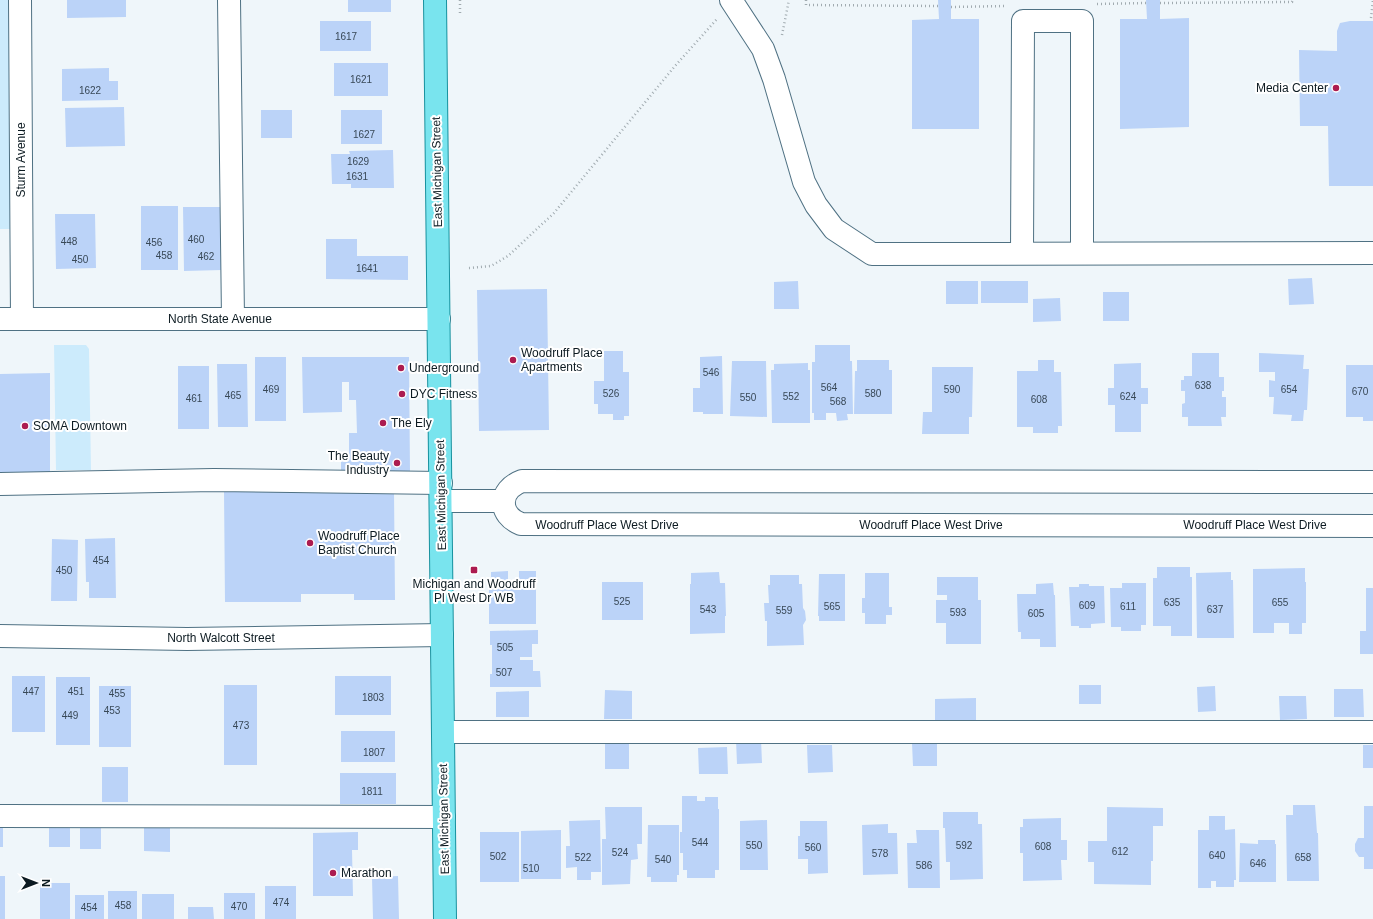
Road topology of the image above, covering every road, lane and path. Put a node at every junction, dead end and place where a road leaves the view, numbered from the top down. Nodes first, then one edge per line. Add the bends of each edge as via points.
1 (20, 0) edge
2 (229, 0) edge
3 (435, 0) edge
4 (806, 0) edge
5 (1293, 0) edge
6 (1373, 0) edge
7 (732, 1) edge
8 (1160, 3) dead end
9 (938, 6) dead end
10 (1371, 18) dead end
11 (1022, 253) junction
12 (1082, 253) junction
13 (1373, 253) edge
14 (469, 268) dead end
15 (0, 319) edge
16 (22, 319) junction
17 (233, 319) junction
18 (439, 319) junction
19 (1373, 482) edge
20 (0, 484) edge
21 (441, 492) junction
22 (504, 501) junction
23 (1373, 526) edge
24 (442, 635) junction
25 (0, 636) edge
26 (443, 732) junction
27 (1373, 732) edge
28 (0, 816) edge
29 (444, 817) junction
30 (445, 919) edge

1 - 16 street, Sturm Avenue
2 - 17 street
3 - 18 main road, East Michigan Street
4 - 9 path via 806,5
5 - 8 path
6 - 10 path
7 - 11 street via 763,49 804,182 816,205 834,229 872,254
7 - 14 path via 554,213 508,256 491,266
11 - 12 street
11 - 12 street via 1023,21 1082,21
12 - 13 street
15 - 16 street, North State Avenue
16 - 17 street, North State Avenue
17 - 18 street, North State Avenue
18 - 21 main road, East Michigan Street
19 - 22 street via 522,481 511,487
20 - 21 street via 214,480
21 - 22 street
21 - 24 main road, East Michigan Street
22 - 23 street, Woodruff Place West Drive via 508,516 521,524
24 - 25 street, North Walcott Street via 186,639
24 - 26 main road, East Michigan Street
26 - 27 street
26 - 29 main road, East Michigan Street
28 - 29 street
29 - 30 main road, East Michigan Street

